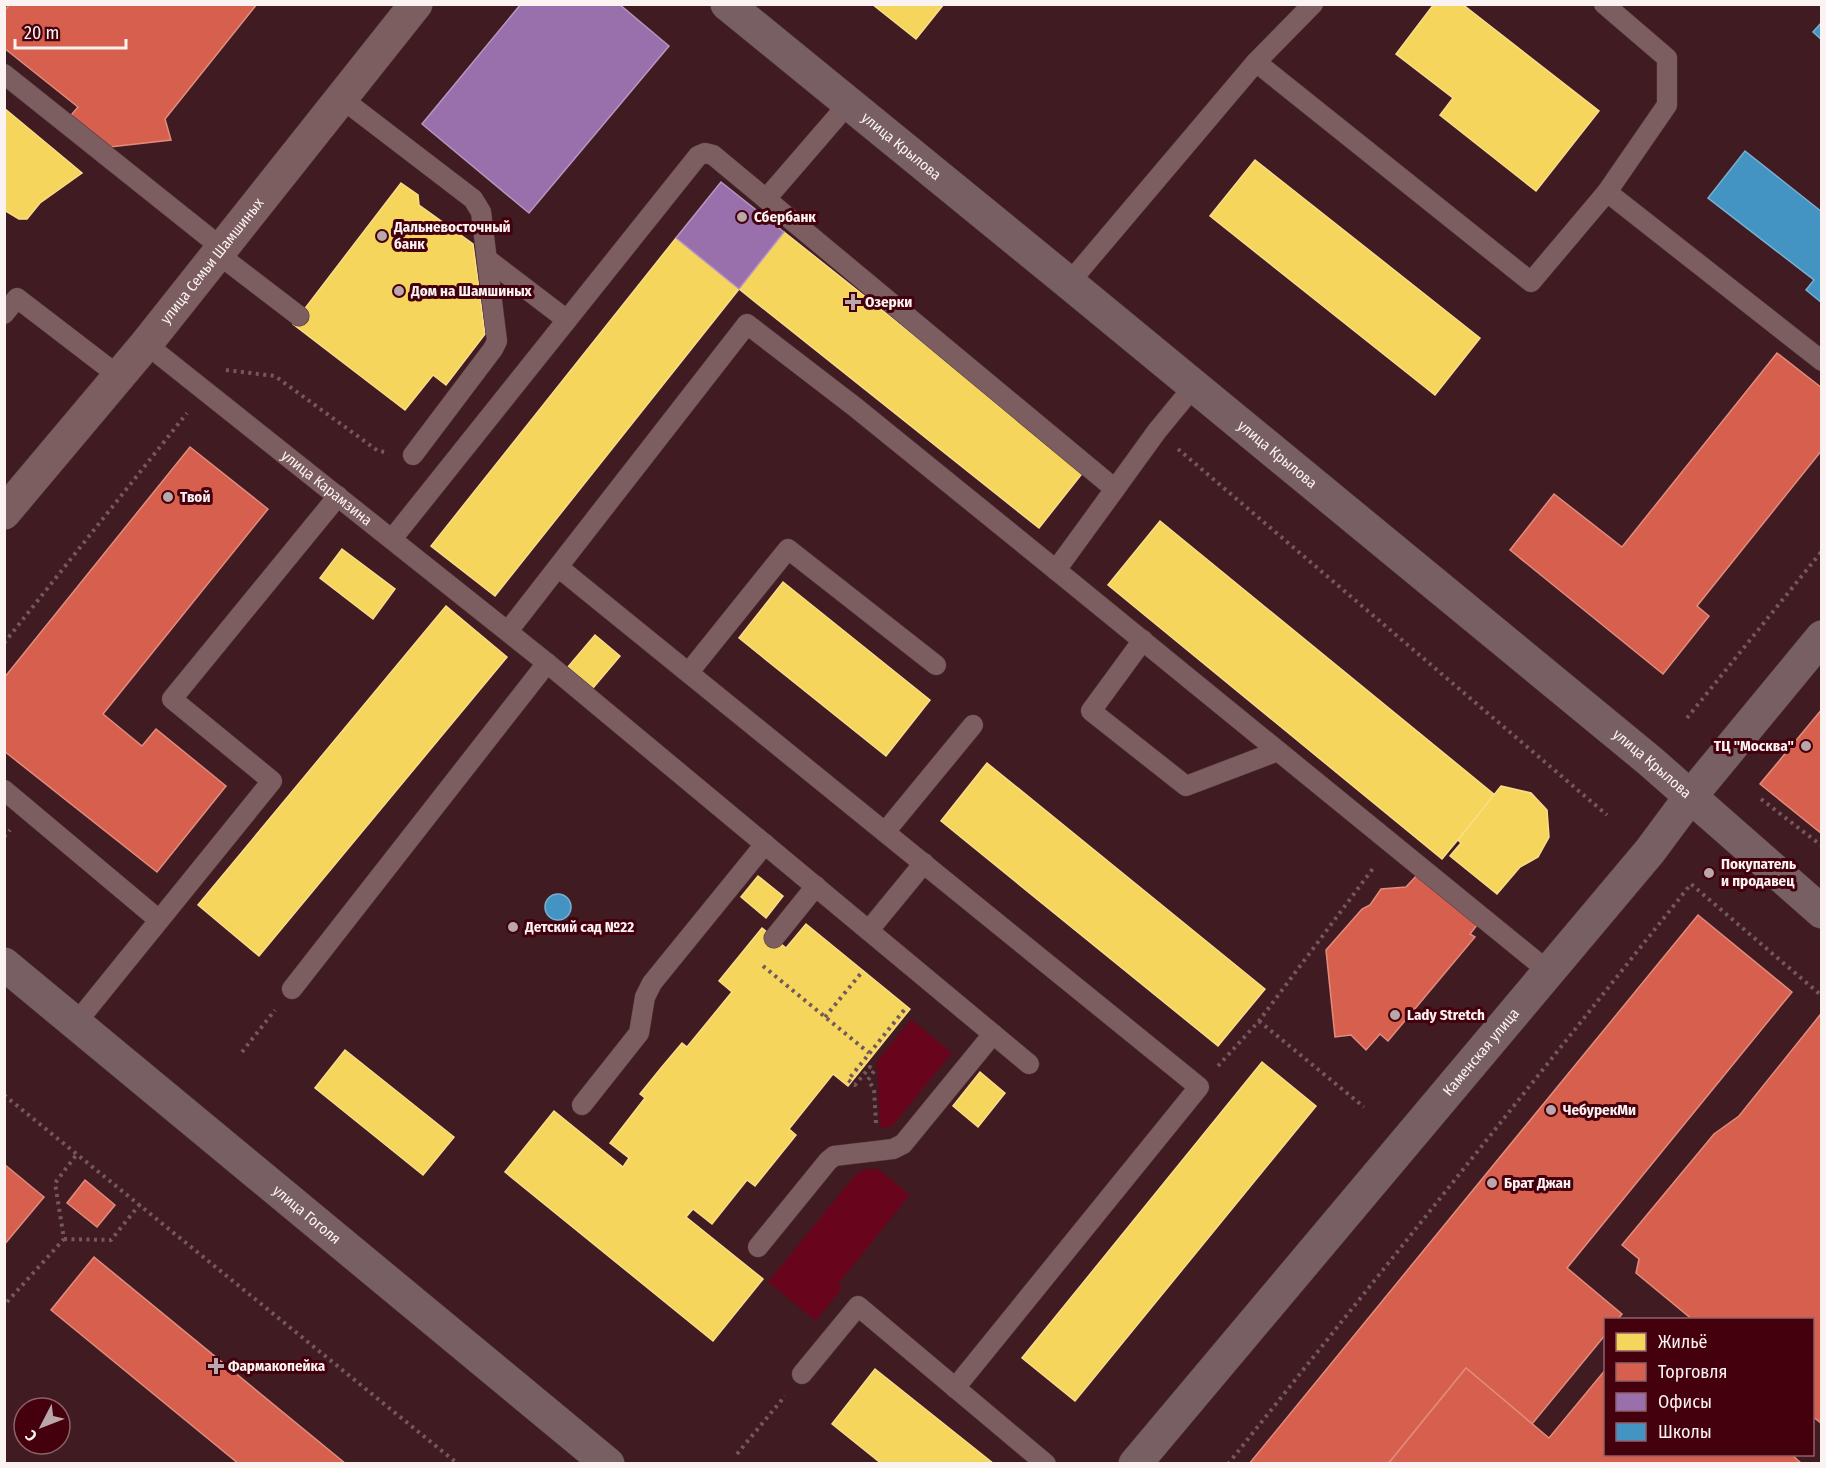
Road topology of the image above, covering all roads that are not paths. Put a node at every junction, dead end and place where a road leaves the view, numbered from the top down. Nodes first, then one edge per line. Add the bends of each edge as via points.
1 (416, 4) edge
2 (727, 4) edge
3 (1313, 4) edge
4 (1604, 4) edge
5 (1256, 62) junction
6 (4, 74) edge
7 (341, 98) junction
8 (848, 104) junction
9 (1607, 192) junction
10 (766, 199) junction
11 (220, 251) junction
12 (487, 259) junction
13 (1069, 283) junction
14 (4, 314) edge
15 (299, 316) dead end
16 (567, 320) junction
17 (146, 344) junction
18 (1821, 361) edge
19 (120, 377) junction
20 (1194, 387) junction
21 (413, 454) road end
22 (1115, 489) junction
23 (338, 496) junction
24 (4, 513) edge
25 (392, 539) junction
26 (558, 567) junction
27 (1056, 570) junction
28 (508, 631) junction
29 (1821, 637) edge
30 (1143, 640) junction
31 (547, 663) junction
32 (936, 665) dead end
33 (689, 672) junction
34 (973, 725) dead end
35 (1278, 751) junction
36 (4, 790) edge
37 (1690, 797) junction
38 (885, 832) junction
39 (765, 844) junction
40 (924, 863) junction
41 (816, 886) junction
42 (1821, 912) edge
43 (159, 920) junction
44 (868, 930) junction
45 (774, 938) dead end
46 (4, 964) edge
47 (1548, 971) junction
48 (292, 989) road end
49 (76, 1023) junction
50 (993, 1034) junction
51 (1029, 1064) dead end
52 (582, 1106) dead end
53 (758, 1247) dead end
54 (802, 1374) road end
55 (955, 1388) junction
56 (608, 1464) edge
57 (1046, 1464) edge
58 (1135, 1464) edge

1 - 7 street, улица Семьи Шамшиных
2 - 8 street, улица Крылова
3 - 5 lane
4 - 9 lane via 1667,58 1667,105
5 - 9 lane via 1531,282
5 - 13 lane
6 - 11 lane
7 - 11 street, улица Семьи Шамшиных
7 - 12 lane via 473,199 481,212
8 - 10 lane
8 - 13 street, улица Крылова
9 - 18 lane
10 - 16 lane via 713,155 698,156
10 - 22 lane
11 - 15 lane
11 - 17 street, улица Семьи Шамшиных
12 - 16 lane
12 - 21 lane via 497,341 494,349
13 - 20 street, улица Крылова
14 - 19 lane via 17,298
16 - 25 lane
17 - 19 street, улица Семьи Шамшиных
17 - 23 lane, улица Карамзина
19 - 24 street, улица Семьи Шамшиных
20 - 22 lane
20 - 37 street, улица Крылова
22 - 27 lane
23 - 25 lane, улица Карамзина
23 - 43 lane via 172,699 272,781
25 - 28 lane, улица Карамзина
26 - 27 lane via 747,324
26 - 28 lane
26 - 33 lane
27 - 30 lane
28 - 31 lane, улица Карамзина
29 - 37 street, Каменская улица
30 - 35 lane
30 - 35 lane via 1091,711 1186,786
31 - 39 lane, улица Карамзина
31 - 48 lane
32 - 33 lane via 788,549
33 - 38 lane
34 - 38 lane
35 - 47 lane
36 - 43 lane
37 - 42 street, улица Крылова
37 - 47 street, Каменская улица via 1650,851
38 - 40 lane
39 - 41 lane, улица Карамзина
39 - 52 lane via 652,983 645,997 639,1033
40 - 44 lane
40 - 55 lane via 1199,1087
41 - 44 lane, улица Карамзина
41 - 45 lane
43 - 49 lane
44 - 50 lane, улица Карамзина
46 - 49 street, улица Гоголя
47 - 58 street, Каменская улица
49 - 56 street, улица Гоголя
50 - 51 lane, улица Карамзина
50 - 53 lane via 903,1144 893,1149 839,1155 828,1161
54 - 55 lane via 858,1306
55 - 57 lane

